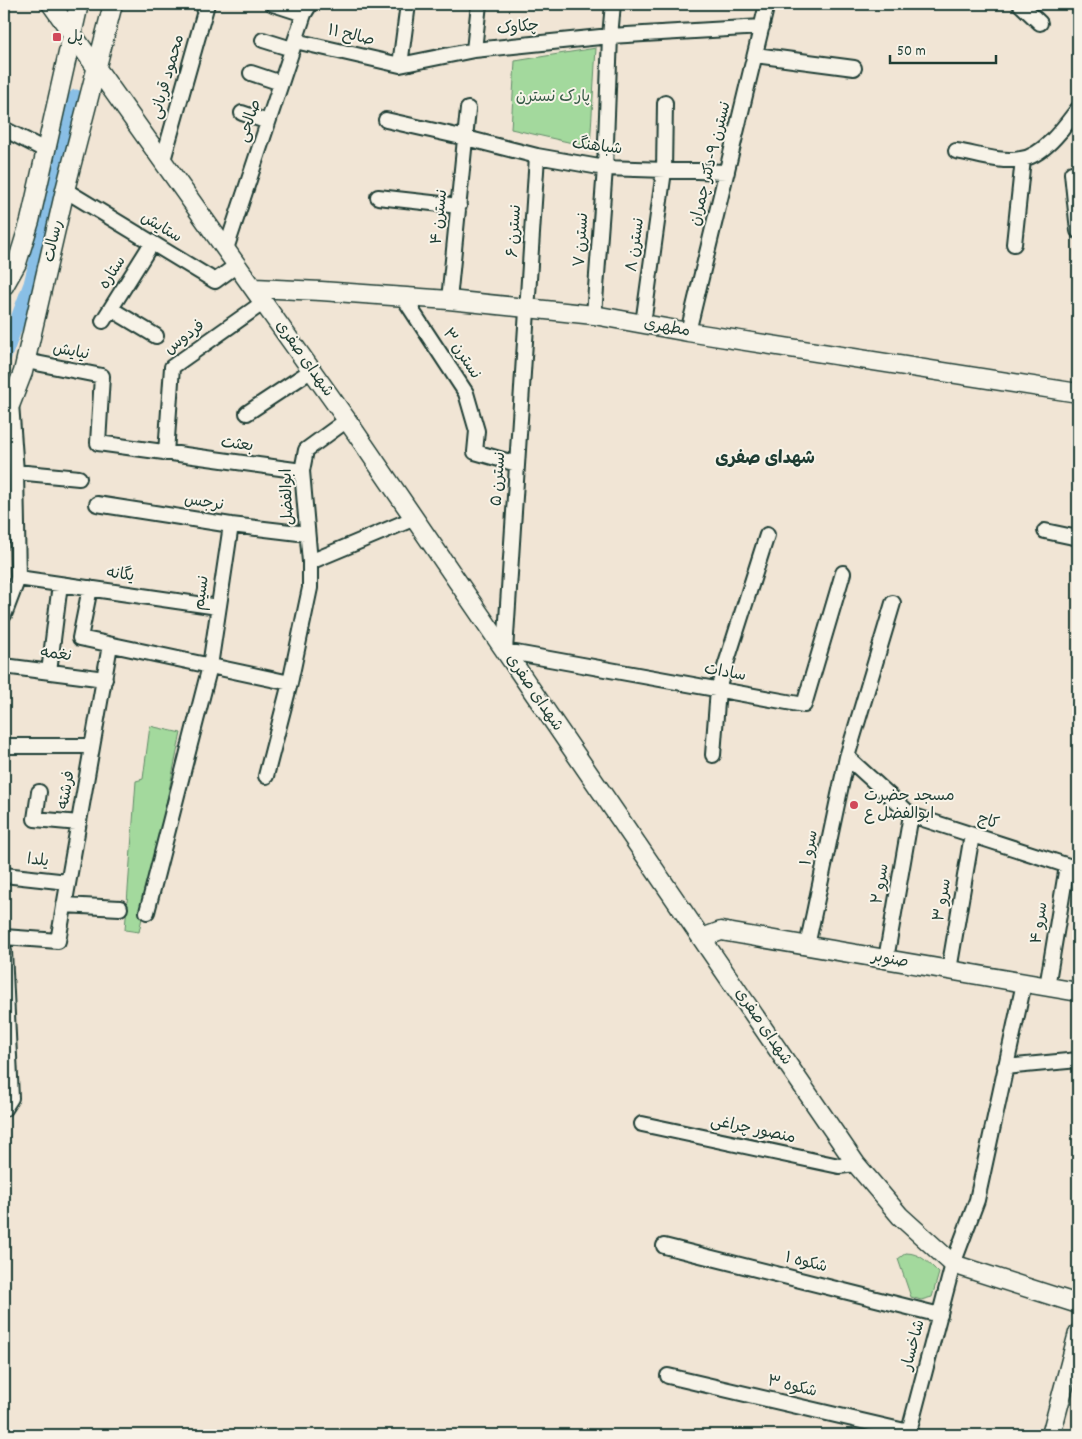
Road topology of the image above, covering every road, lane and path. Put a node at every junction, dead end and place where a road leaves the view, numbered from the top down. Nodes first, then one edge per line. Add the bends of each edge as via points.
1 (51, 4) edge
2 (79, 4) edge
3 (113, 4) edge
4 (207, 4) edge
5 (272, 4) edge
6 (408, 4) edge
7 (479, 4) edge
8 (613, 4) edge
9 (768, 4) edge
10 (1020, 4) edge
11 (307, 9) edge
12 (1040, 24) dead end
13 (762, 27) junction
14 (72, 33) junction
15 (610, 36) junction
16 (263, 40) dead end
17 (294, 45) junction
18 (474, 50) junction
19 (755, 55) junction
20 (400, 65) junction
21 (97, 68) junction
22 (854, 68) dead end
23 (250, 73) dead end
24 (281, 83) junction
25 (665, 103) dead end
26 (468, 109) dead end
27 (1078, 109) edge
28 (242, 113) dead end
29 (386, 120) dead end
30 (268, 122) junction
31 (4, 129) edge
32 (466, 138) junction
33 (45, 150) junction
34 (956, 150) dead end
35 (537, 156) junction
36 (1023, 159) junction
37 (163, 160) junction
38 (605, 168) junction
39 (664, 171) junction
40 (727, 172) junction
41 (1072, 173) dead end
42 (65, 190) junction
43 (378, 197) dead end
44 (459, 206) junction
45 (1078, 231) edge
46 (152, 243) junction
47 (1014, 244) dead end
48 (226, 249) junction
49 (237, 265) junction
50 (4, 286) edge
51 (259, 295) junction
52 (403, 297) junction
53 (449, 300) junction
54 (527, 308) junction
55 (111, 309) junction
56 (594, 315) junction
57 (103, 321) dead end
58 (643, 324) junction
59 (688, 332) junction
60 (156, 336) dead end
61 (26, 361) junction
62 (312, 370) junction
63 (1078, 393) edge
64 (7, 407) edge
65 (247, 413) dead end
66 (347, 420) junction
67 (98, 443) joint
68 (166, 453) junction
69 (517, 464) junction
70 (302, 471) junction
71 (16, 472) junction
72 (79, 478) dead end
73 (97, 504) dead end
74 (414, 518) junction
75 (231, 525) junction
76 (10, 531) edge
77 (1045, 531) dead end
78 (307, 534) junction
79 (766, 535) dead end
80 (1078, 538) edge
81 (310, 562) junction
82 (842, 573) dead end
83 (18, 578) junction
84 (60, 584) junction
85 (90, 588) junction
86 (893, 603) dead end
87 (218, 606) junction
88 (4, 614) edge
89 (110, 645) junction
90 (505, 651) junction
91 (4, 666) edge
92 (210, 666) junction
93 (49, 672) junction
94 (104, 679) junction
95 (290, 683) junction
96 (718, 689) junction
97 (4, 746) edge
98 (92, 746) junction
99 (713, 755) dead end
100 (847, 757) junction
101 (266, 776) dead end
102 (40, 792) dead end
103 (911, 815) junction
104 (79, 822) junction
105 (972, 835) junction
106 (1073, 867) edge
107 (4, 874) edge
108 (68, 882) junction
109 (64, 905) junction
110 (120, 908) dead end
111 (147, 912) dead end
112 (4, 937) edge
113 (702, 938) junction
114 (807, 946) junction
115 (4, 951) edge
116 (886, 959) junction
117 (949, 970) junction
118 (1024, 983) junction
119 (1047, 987) junction
120 (1078, 992) edge
121 (1078, 1060) edge
122 (1005, 1067) junction
123 (4, 1109) edge
124 (642, 1124) dead end
125 (856, 1164) junction
126 (664, 1246) dead end
127 (953, 1264) junction
128 (1078, 1304) edge
129 (940, 1315) junction
130 (1078, 1333) edge
131 (668, 1376) dead end
132 (909, 1434) edge
133 (1051, 1435) edge

1 - 14 street, شهدای صفری
2 - 14 street, رسالت
3 - 21 street, رسالت
4 - 37 street, محمود قربانی
5 - 11 street
6 - 20 street
7 - 18 street
8 - 15 street, نسترن ۷
9 - 13 street, نسترن ۹-دکتر چمران
10 - 12 street
11 - 17 street, صالحی
13 - 15 street, چکاوک
13 - 19 street, نسترن ۹-دکتر چمران
14 - 21 street, شهدای صفری
14 - 33 street, رسالت
15 - 18 street, چکاوک
15 - 38 street, نسترن ۷
16 - 17 street, صالح ۱۱
17 - 20 street, صالح ۱۱
17 - 24 street, صالحی
18 - 20 street, چکاوک
19 - 22 street
19 - 40 street, نسترن ۹-دکتر چمران
21 - 37 street, شهدای صفری
21 - 42 street, رسالت
23 - 24 street
24 - 30 street, صالحی
25 - 39 street, نسترن ۸
26 - 32 street, نسترن ۴
27 - 36 street via 1042,149
28 - 30 street
29 - 32 street, شباهنگ
30 - 48 street, صالحی
31 - 33 street
32 - 35 street, شباهنگ
32 - 44 street, نسترن ۴
33 - 50 street, رسالت via 30,221 17,263
34 - 36 street via 1007,160
35 - 38 street, شباهنگ
35 - 54 street, نسترن ۶
36 - 47 street
37 - 48 street, شهدای صفری
38 - 39 street, شباهنگ
38 - 56 street, نسترن ۷
39 - 40 street, شباهنگ
39 - 58 street, نسترن ۸
40 - 59 street, نسترن ۹-دکتر چمران
41 - 45 street
42 - 46 street, ستایش
42 - 61 street, رسالت
43 - 44 street
44 - 53 street, نسترن ۴
46 - 49 street, ستایش via 215,281
46 - 55 street, ستاره
48 - 49 street, شهدای صفری
49 - 51 street, شهدای صفری
51 - 52 street, مطهری
51 - 62 street, شهدای صفری
51 - 68 street, فردوس via 172,367
52 - 53 street, مطهری
52 - 69 street, نسترن ۳ via 466,393 477,431 475,452
53 - 54 street, مطهری
54 - 56 street, مطهری
54 - 69 street, نسترن ۵
55 - 57 street, ستاره
55 - 60 street
56 - 58 street, مطهری
58 - 59 street, مطهری
59 - 63 street, مطهری
61 - 64 street, رسالت
61 - 67 street, نیایش via 102,376
62 - 65 street
62 - 66 street, شهدای صفری
64 - 71 street
66 - 70 street, ابوالفضل via 306,450
66 - 74 street, شهدای صفری
67 - 68 street, بعثت
68 - 70 street, بعثت
69 - 90 street, نسترن ۵
70 - 78 street, ابوالفضل
71 - 72 street
71 - 76 street
73 - 75 street, نرجس
74 - 81 street
74 - 90 street, شهدای صفری
75 - 78 street, نرجس
75 - 87 street, نسیم
76 - 83 street
77 - 80 street
78 - 81 street, ابوالفضل
79 - 96 street
81 - 95 street, ابوالفضل via 310,588
82 - 96 street, سادات via 804,705
83 - 84 street, یگانه
83 - 88 street
84 - 85 street, یگانه
84 - 93 street
85 - 87 street, یگانه
85 - 89 street via 80,638
86 - 100 street, سرو ۱
87 - 92 street, نسیم
89 - 92 street
89 - 94 street, فرشته
90 - 96 street, سادات
90 - 113 street, شهدای صفری
91 - 93 street, نغمه
92 - 95 street
92 - 111 street, نسیم
93 - 94 street, نغمه
94 - 98 street, فرشته
95 - 101 street, ابوالفضل
96 - 99 street
97 - 98 street
98 - 104 street, فرشته
100 - 103 street, کاج
100 - 114 street, سرو ۱
102 - 104 street via 35,819
103 - 105 street, کاج
103 - 116 street, سرو ۲
104 - 108 street, فرشته
105 - 106 street, کاج
105 - 117 street, سرو ۳
106 - 119 street, سرو ۴
107 - 108 street, یلدا
108 - 109 street, فرشته
109 - 110 street
109 - 112 street, فرشته via 58,941
113 - 114 street, صنوبر via 721,931
113 - 125 street, شهدای صفری
114 - 116 street, صنوبر
115 - 123 street via 11,1098
116 - 117 street, صنوبر
117 - 118 street, صنوبر
118 - 119 street, صنوبر
118 - 122 street, شاخسار
119 - 120 street, صنوبر
121 - 122 street
122 - 127 street, شاخسار via 977,1200
124 - 125 street, منصور چراغی via 839,1166
125 - 127 street, شهدای صفری via 900,1216
126 - 129 street, شکوه ۱
127 - 128 street, شهدای صفری
127 - 129 street, شاخسار
129 - 132 street, شاخسار
130 - 133 street
131 - 132 street, شکوه ۳

